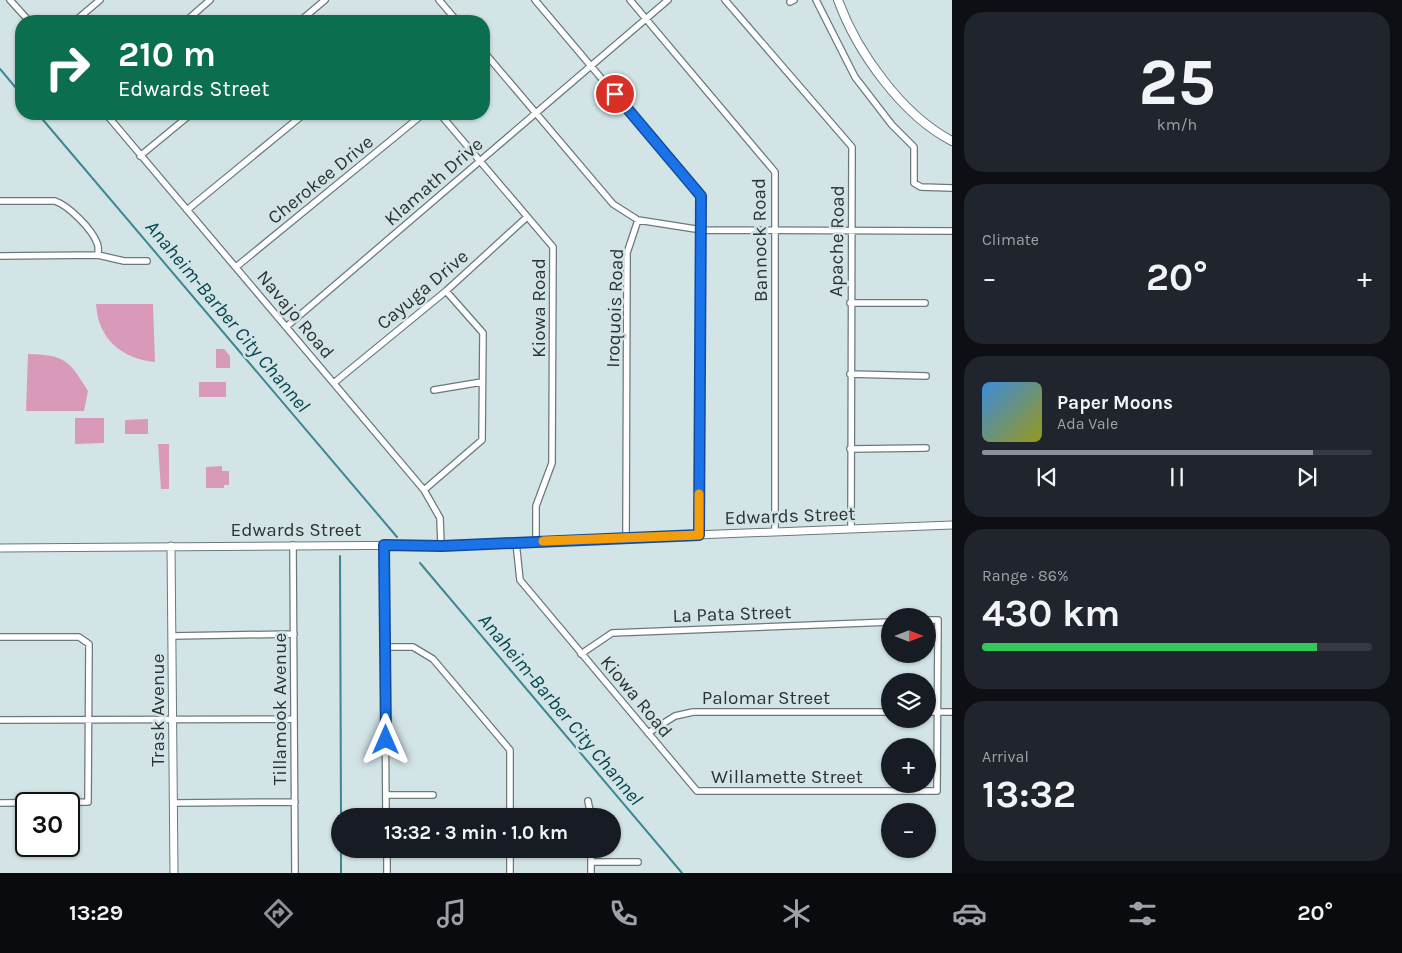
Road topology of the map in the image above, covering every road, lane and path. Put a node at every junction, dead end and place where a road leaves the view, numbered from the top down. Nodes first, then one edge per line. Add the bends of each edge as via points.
1 (10, 0) edge
2 (100, 0) edge
3 (210, 0) edge
4 (325, 0) edge
5 (439, 0) edge
6 (535, 0) edge
7 (630, 0) edge
8 (668, 0) edge
9 (726, 0) edge
10 (816, 0) edge
11 (838, 0) edge
12 (24, 15) edge
13 (82, 15) edge
14 (193, 15) edge
15 (307, 15) edge
16 (452, 15) edge
17 (646, 19) junction
18 (490, 59) edge
19 (590, 65) junction
20 (537, 113) junction
21 (111, 120) edge
22 (183, 120) edge
23 (297, 120) edge
24 (416, 120) edge
25 (445, 120) edge
26 (948, 139) edge
27 (140, 156) junction
28 (481, 159) junction
29 (952, 188) edge
30 (0, 201) edge
31 (187, 210) junction
32 (527, 217) junction
33 (638, 220) junction
34 (702, 230) junction
35 (775, 230) junction
36 (850, 230) junction
37 (952, 231) edge
38 (98, 255) junction
39 (0, 256) edge
40 (147, 261) dead end
41 (236, 267) junction
42 (446, 291) junction
43 (850, 303) junction
44 (925, 303) dead end
45 (286, 327) junction
46 (850, 374) junction
47 (926, 376) dead end
48 (334, 382) junction
49 (482, 382) junction
50 (434, 390) dead end
51 (926, 448) dead end
52 (850, 449) junction
53 (424, 490) junction
54 (952, 524) edge
55 (851, 528) junction
56 (776, 532) junction
57 (699, 535) junction
58 (626, 538) junction
59 (516, 542) junction
60 (536, 542) junction
61 (384, 545) junction
62 (171, 546) junction
63 (294, 546) junction
64 (442, 546) junction
65 (0, 548) edge
66 (936, 620) edge
67 (881, 622) edge
68 (294, 634) junction
69 (172, 636) junction
70 (0, 637) edge
71 (385, 647) junction
72 (581, 654) junction
73 (881, 712) edge
74 (937, 712) junction
75 (952, 712) edge
76 (294, 719) junction
77 (0, 720) edge
78 (88, 720) junction
79 (173, 720) junction
80 (648, 733) junction
81 (697, 791) joint
82 (386, 795) junction
83 (433, 795) dead end
84 (588, 801) dead end
85 (295, 802) junction
86 (0, 803) edge
87 (174, 803) junction
88 (386, 808) edge
89 (510, 808) edge
90 (589, 808) edge
91 (387, 858) edge
92 (510, 858) edge
93 (591, 858) edge
94 (591, 862) junction
95 (638, 862) dead end
96 (174, 873) edge
97 (295, 873) edge
98 (387, 873) edge
99 (510, 873) edge
100 (592, 873) edge

1 - 12 street
2 - 13 street
3 - 14 street
4 - 15 street
5 - 16 street
6 - 19 street
7 - 17 street, Bannock Road
8 - 17 street, Klamath Drive
9 - 36 street, Apache Road via 852,147
10 - 29 street via 855,77 892,125 914,147 914,183 920,187
11 - 26 main road via 855,37 886,83 916,114
17 - 19 street, Klamath Drive
17 - 35 street, Bannock Road via 775,172
18 - 20 street
19 - 20 street, Klamath Drive
19 - 34 street via 701,196
20 - 28 street, Klamath Drive
20 - 33 street via 613,204
21 - 27 street, Navajo Road
22 - 27 street
23 - 31 street
24 - 41 street, Cherokee Drive
25 - 28 street, Kiowa Road
27 - 31 street, Navajo Road
28 - 32 street, Kiowa Road
28 - 45 street, Klamath Drive
30 - 38 street via 62,203 98,244
31 - 41 street, Navajo Road
32 - 42 street, Cayuga Drive
32 - 60 street, Kiowa Road via 553,247 552,463 536,506
33 - 34 street
33 - 58 street, Iroquois Road via 628,253
34 - 35 street
34 - 57 street
35 - 36 street
35 - 56 street, Bannock Road
36 - 37 street
36 - 43 street, Apache Road
38 - 39 street
38 - 40 street via 124,261
41 - 45 street, Navajo Road
42 - 48 street, Cayuga Drive
42 - 49 street via 483,334
43 - 44 street
43 - 46 street, Apache Road
45 - 48 street, Navajo Road
46 - 47 street
46 - 52 street, Apache Road
48 - 53 street, Navajo Road
49 - 50 street
49 - 53 street via 482,440
51 - 52 street
52 - 55 street, Apache Road
53 - 64 street, Navajo Road via 440,518
54 - 55 street, Edwards Street
55 - 56 street, Edwards Street
56 - 57 street, Edwards Street
57 - 58 street, Edwards Street
58 - 60 street, Edwards Street
59 - 60 street, Edwards Street
59 - 64 street, Edwards Street
59 - 72 street, Kiowa Road via 520,580
61 - 63 street, Edwards Street
61 - 64 street, Edwards Street
61 - 71 street
62 - 63 street, Edwards Street
62 - 65 street, Edwards Street
62 - 69 street, Trask Avenue
63 - 68 street, Tillamook Avenue
66 - 74 street
67 - 72 street, La Pata Street via 612,633
68 - 69 street
68 - 76 street, Tillamook Avenue
69 - 79 street, Trask Avenue
70 - 78 street via 79,637 86,640 89,644
71 - 82 street
71 - 89 street via 413,647 433,659 510,750
72 - 80 street, Kiowa Road
73 - 80 street, Palomar Street via 693,712 675,716
74 - 75 street
74 - 81 street, Willamette Street via 937,791
76 - 79 street
76 - 85 street, Tillamook Avenue
77 - 78 street
78 - 79 street
78 - 86 street via 88,802
79 - 87 street, Trask Avenue
80 - 81 street, Kiowa Road
82 - 83 street
82 - 88 street
84 - 90 street
85 - 87 street
85 - 97 street, Tillamook Avenue
87 - 96 street, Trask Avenue
91 - 98 street
92 - 99 street
93 - 94 street
94 - 95 street
94 - 100 street

